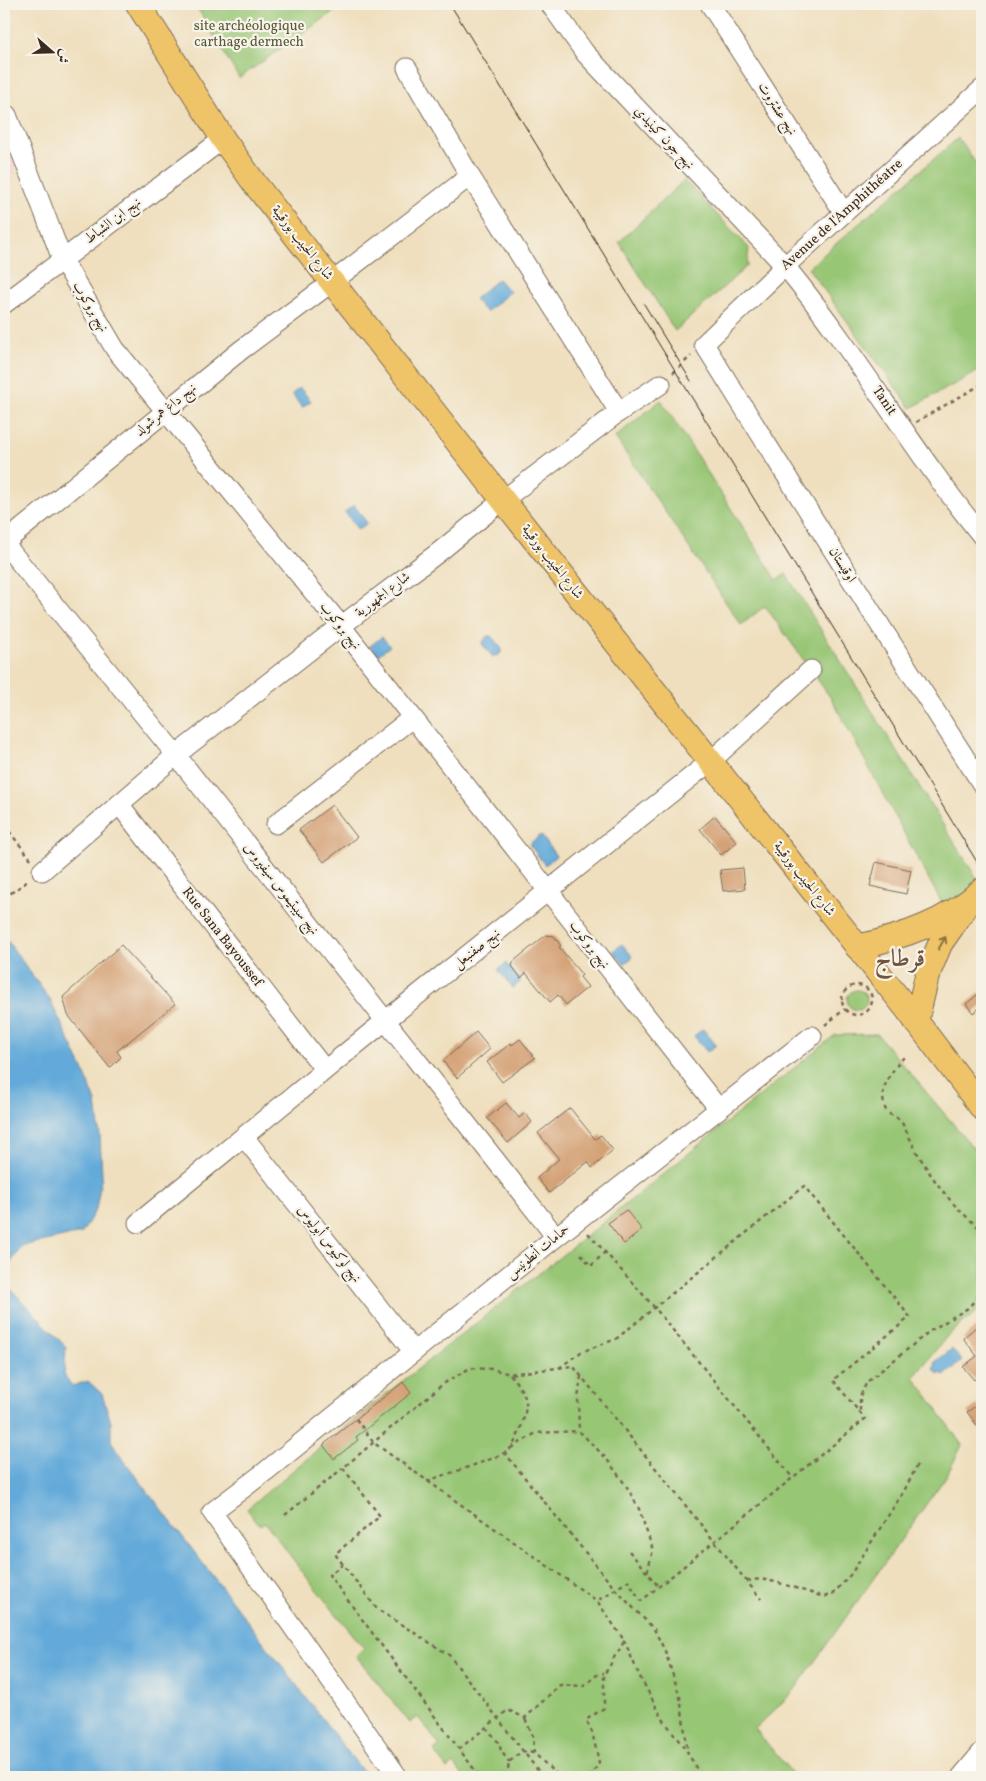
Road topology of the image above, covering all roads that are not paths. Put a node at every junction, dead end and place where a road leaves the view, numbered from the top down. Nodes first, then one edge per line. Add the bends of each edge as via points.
1 (138, 4) edge
2 (550, 4) edge
3 (710, 4) edge
4 (407, 68) dead end
5 (982, 89) edge
6 (7, 115) dead end
7 (223, 139) junction
8 (470, 176) junction
9 (844, 213) junction
10 (62, 259) junction
11 (785, 266) junction
12 (332, 282) junction
13 (4, 304) edge
14 (704, 344) joint
15 (661, 384) road end
16 (165, 410) junction
17 (619, 412) junction
18 (503, 500) junction
19 (982, 536) edge
20 (4, 543) edge
21 (341, 626) junction
22 (811, 670) dead end
23 (412, 718) junction
24 (176, 756) junction
25 (711, 761) junction
26 (982, 784) edge
27 (119, 804) junction
28 (276, 824) dead end
29 (42, 871) road end
30 (548, 893) junction
31 (976, 896) edge
32 (857, 947) junction
33 (385, 1021) junction
34 (916, 1022) junction
35 (812, 1036) road end
36 (325, 1070) junction
37 (982, 1108) edge
38 (719, 1110) junction
39 (244, 1137) junction
40 (138, 1223) dead end
41 (556, 1237) junction
42 (414, 1352) junction
43 (982, 1752) edge
44 (398, 1777) edge
45 (962, 1777) edge

1 - 7 main road, شارع الحبيب بورقيبة
2 - 11 street, نهج جون كينيدي via 585,53
3 - 9 street, نهج عشتروت
4 - 8 street
5 - 9 street, Avenue de l'Amphithéatre
6 - 10 street, نهج بروكوب
7 - 10 street, نهج ابن الشباط
7 - 12 main road, شارع الحبيب بورقيبة
8 - 12 street, نهج داغ همرشولد
8 - 17 street
9 - 11 street, Avenue de l'Amphithéatre
10 - 13 street, نهج ابن الشباط
10 - 16 street, نهج بروكوب via 115,349
11 - 14 street, Avenue de l'Amphithéatre
11 - 19 street, Tanit
12 - 16 street, نهج داغ همرشولد
12 - 18 main road, شارع الحبيب بورقيبة
14 - 26 street, اوقيستان
15 - 17 street, شارع الجمهورية
16 - 20 street, نهج داغ همرشولد
16 - 21 street, نهج بروكوب
17 - 18 street, شارع الجمهورية
18 - 21 street, شارع الجمهورية
18 - 25 main road, شارع الحبيب بورقيبة
20 - 24 street, نهج سيبتيموس سيفيروس
21 - 23 street, نهج بروكوب
21 - 24 street, شارع الجمهورية
22 - 25 street, نهج صفنبعل
23 - 28 street
23 - 30 street, نهج بروكوب
24 - 27 street, شارع الجمهورية
24 - 33 street, نهج سيبتيموس سيفيروس
25 - 30 street, نهج صفنبعل
25 - 32 main road, شارع الحبيب بورقيبة
27 - 29 street, شارع الجمهورية
27 - 36 street, Rue Sana Bayoussef
30 - 33 street, نهج صفنبعل
30 - 38 street, نهج بروكوب
31 - 32 main road via 931,924 886,941
34 -> 31 main road via 927,976 940,944
32 - 34 main road, شارع الحبيب بورقيبة
33 - 36 street, نهج صفنبعل
33 - 41 street, نهج سيبتيموس سيفيروس
34 - 37 main road, شارع الحبيب بورقيبة
35 - 38 street, حمامات أنطونيس
36 - 39 street, نهج صفنبعل
38 - 41 street, حمامات أنطونيس
39 - 40 street, نهج صفنبعل
39 - 42 street, نهج لوكيوس أبوليوس
41 - 42 street, حمامات أنطونيس
42 - 44 street, حمامات أنطونيس via 212,1512
43 - 45 street

